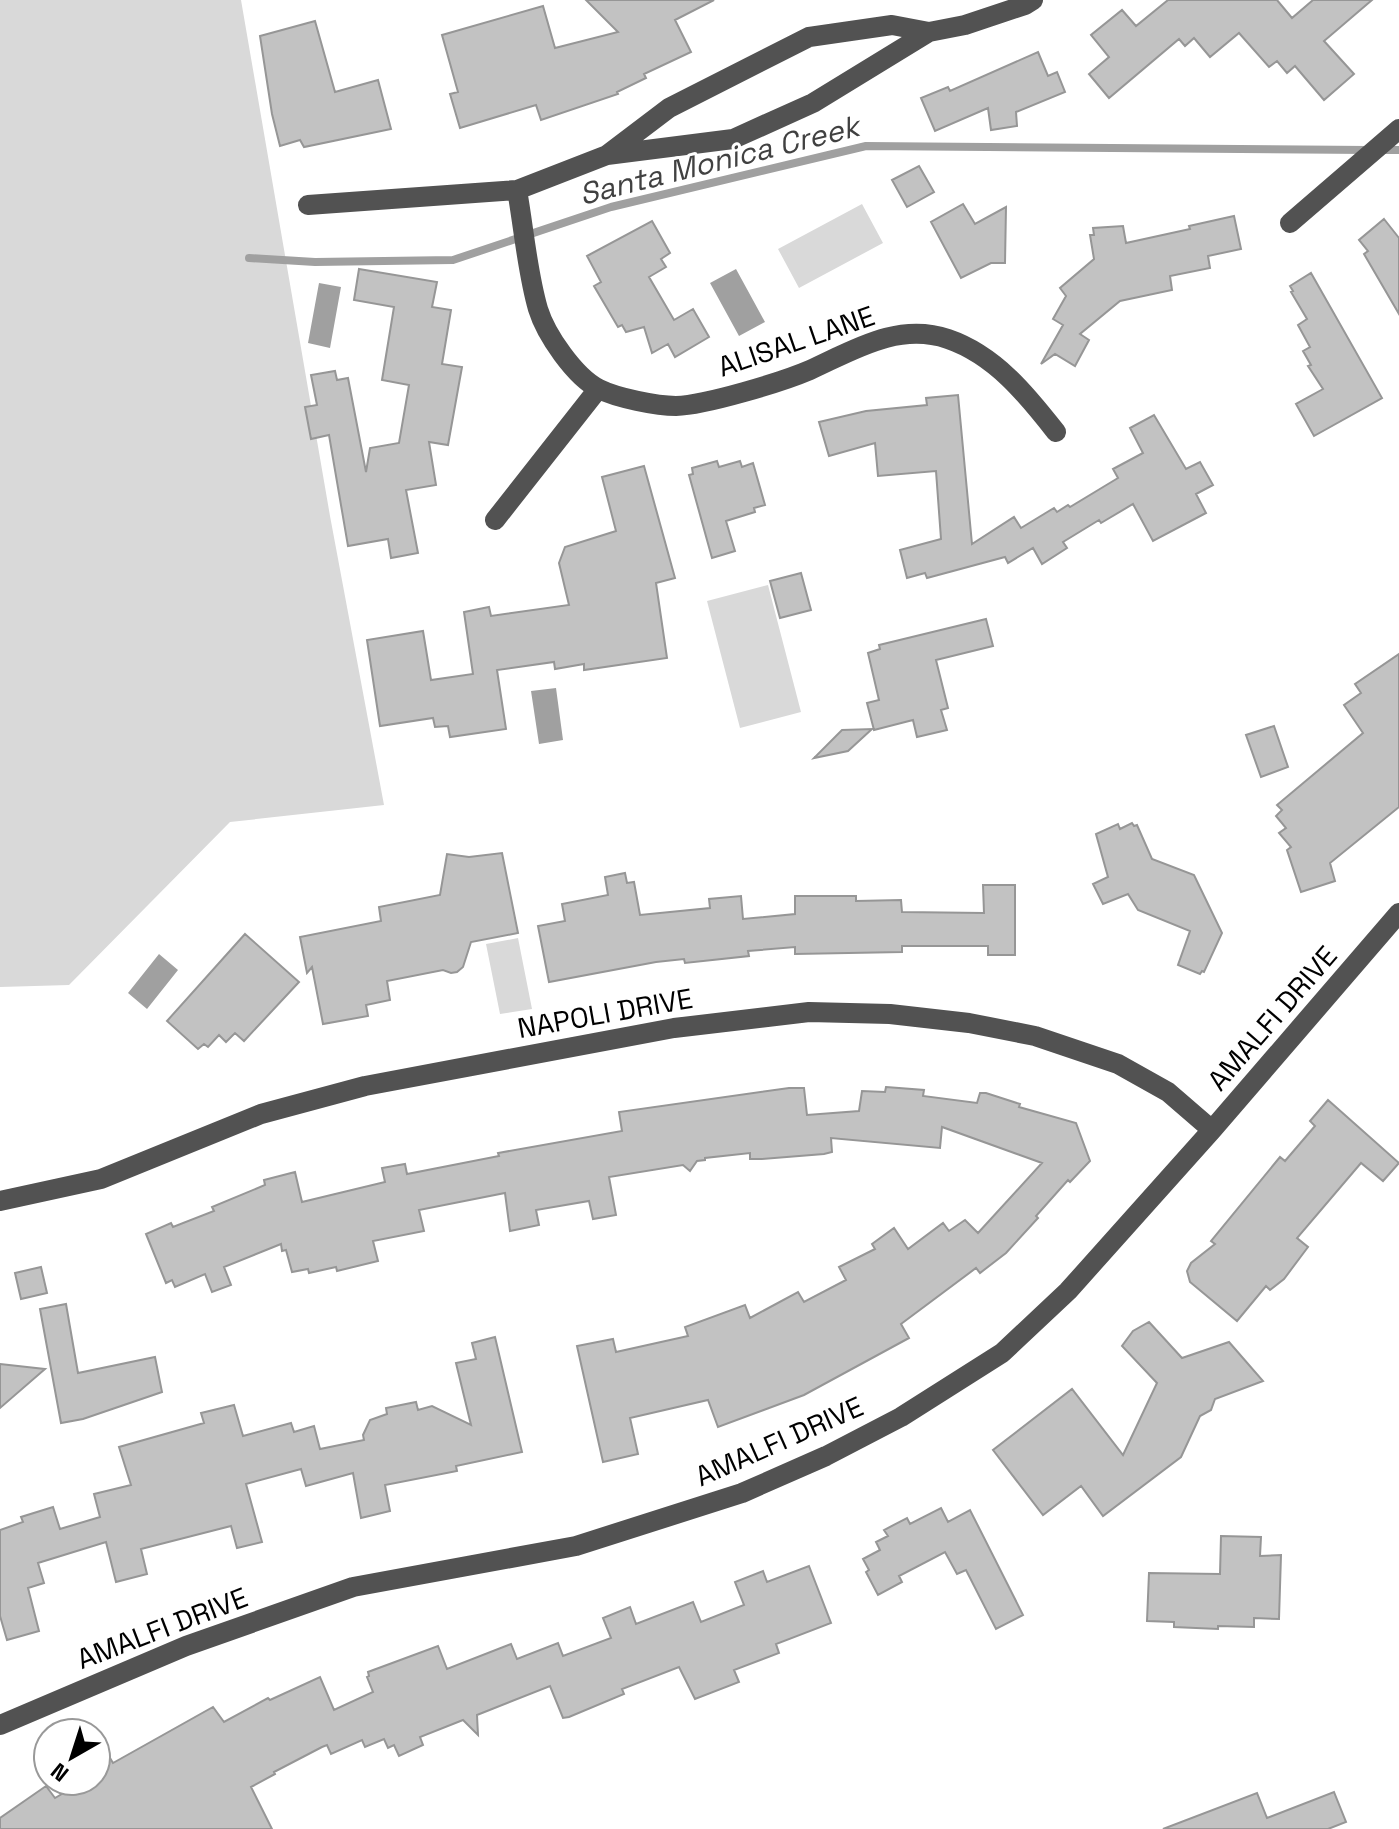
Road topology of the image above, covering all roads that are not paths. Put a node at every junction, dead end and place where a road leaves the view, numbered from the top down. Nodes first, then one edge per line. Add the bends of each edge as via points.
1 (1033, 0) edge
2 (929, 32) junction
3 (1399, 129) edge
4 (607, 155) junction
5 (517, 190) junction
6 (308, 205) dead end
7 (1290, 223) dead end
8 (598, 389) junction
9 (1056, 432) dead end
10 (495, 520) dead end
11 (1399, 913) edge
12 (1212, 1130) junction
13 (0, 1201) edge
14 (0, 1725) edge

1 - 2 street
2 - 4 street via 813,103 733,139
2 - 4 street via 892,25 809,37 669,108
3 - 7 street
4 - 5 street
5 - 6 street
5 - 8 street, ALISAL LANE via 538,310 557,351
8 - 9 street, ALISAL LANE via 676,406 807,371 871,340 909,334 946,338 977,352 1023,390
8 - 10 street
11 - 12 street, AMALFI DRIVE
12 - 13 street, NAPOLI DRIVE via 1168,1092 1118,1064 1035,1036 890,1014 809,1012 674,1028 365,1086 261,1114 101,1179
12 - 14 street, AMALFI DRIVE via 1068,1291 1002,1353 901,1417 826,1456 742,1493 576,1546 353,1587 186,1646

